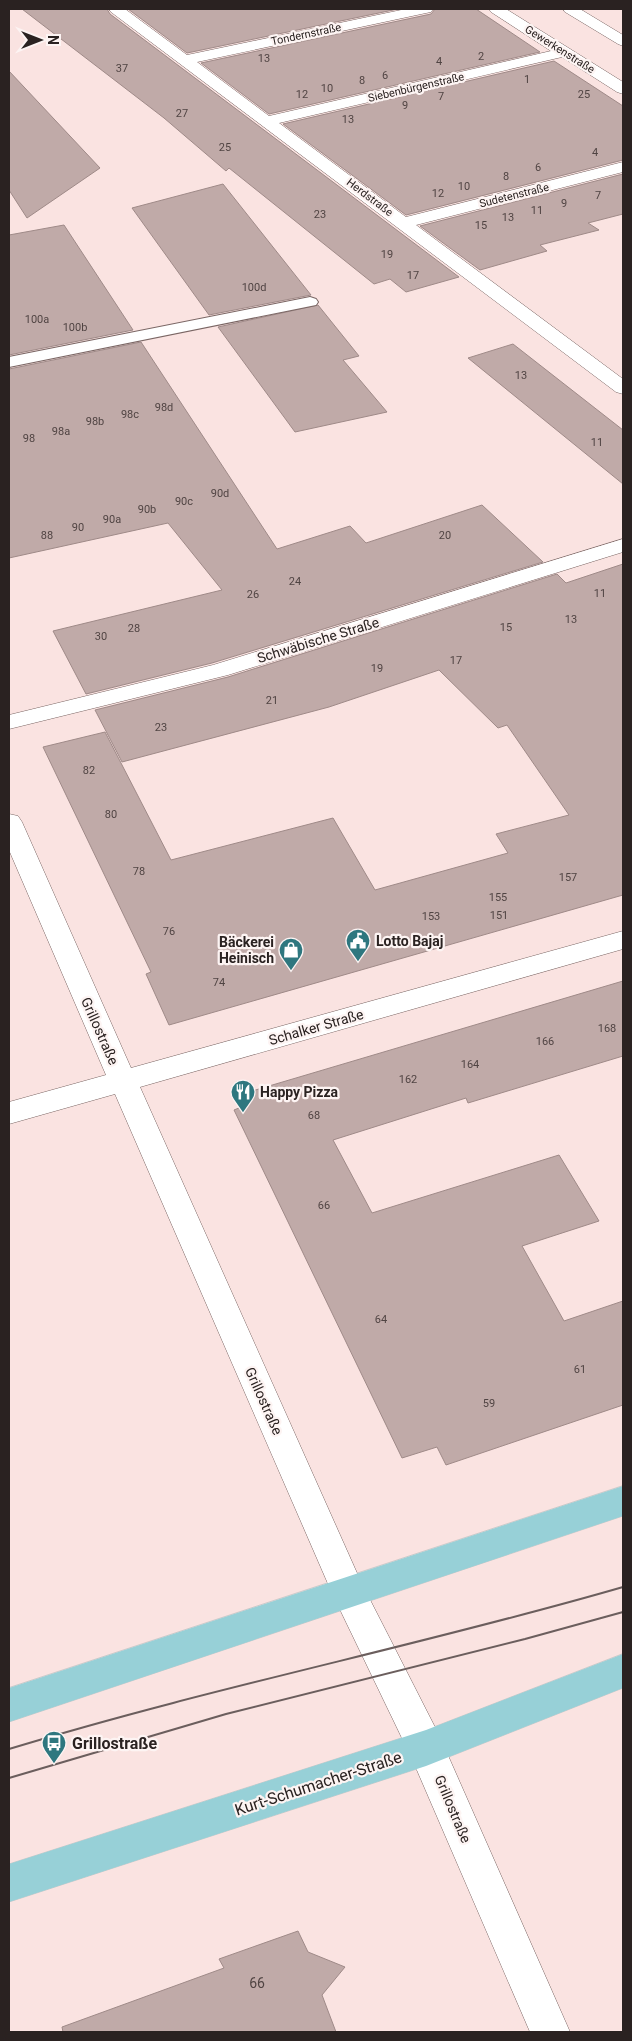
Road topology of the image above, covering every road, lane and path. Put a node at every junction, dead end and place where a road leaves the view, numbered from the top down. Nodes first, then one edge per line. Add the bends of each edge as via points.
1 (116, 9) edge
2 (426, 9) edge
3 (496, 9) edge
4 (570, 9) edge
5 (623, 41) edge
6 (565, 52) junction
7 (186, 60) junction
8 (623, 90) edge
9 (268, 121) junction
10 (623, 167) edge
11 (404, 223) junction
12 (310, 302) dead end
13 (9, 362) edge
14 (623, 388) edge
15 (623, 545) edge
16 (9, 722) edge
17 (9, 822) edge
18 (623, 940) edge
19 (122, 1081) junction
20 (9, 1113) edge
21 (623, 1501) edge
22 (349, 1593) junction
23 (623, 1671) edge
24 (9, 1705) edge
25 (426, 1748) junction
26 (9, 1883) edge
27 (550, 2032) edge

1 - 7 street, Herdstraße
2 - 7 street, Tondernstraße
3 - 6 street, Gewerkenstraße
4 - 5 street
6 - 8 street, Gewerkenstraße
6 - 9 street, Siebenbürgenstraße
7 - 9 street, Herdstraße
9 - 11 street, Herdstraße
10 - 11 street, Sudetenstraße
11 - 14 street, Herdstraße
12 - 13 lane
15 - 16 street, Schwäbische Straße via 220,670
17 - 19 street, Grillostraße
18 - 19 street, Schalker Straße
19 - 20 street, Schalker Straße
19 - 22 street, Grillostraße
21 - 22 main road
22 - 24 main road
22 - 25 street, Grillostraße
23 - 25 main road, Kurt-Schumacher-Straße
25 - 26 main road, Kurt-Schumacher-Straße
25 - 27 street, Grillostraße

